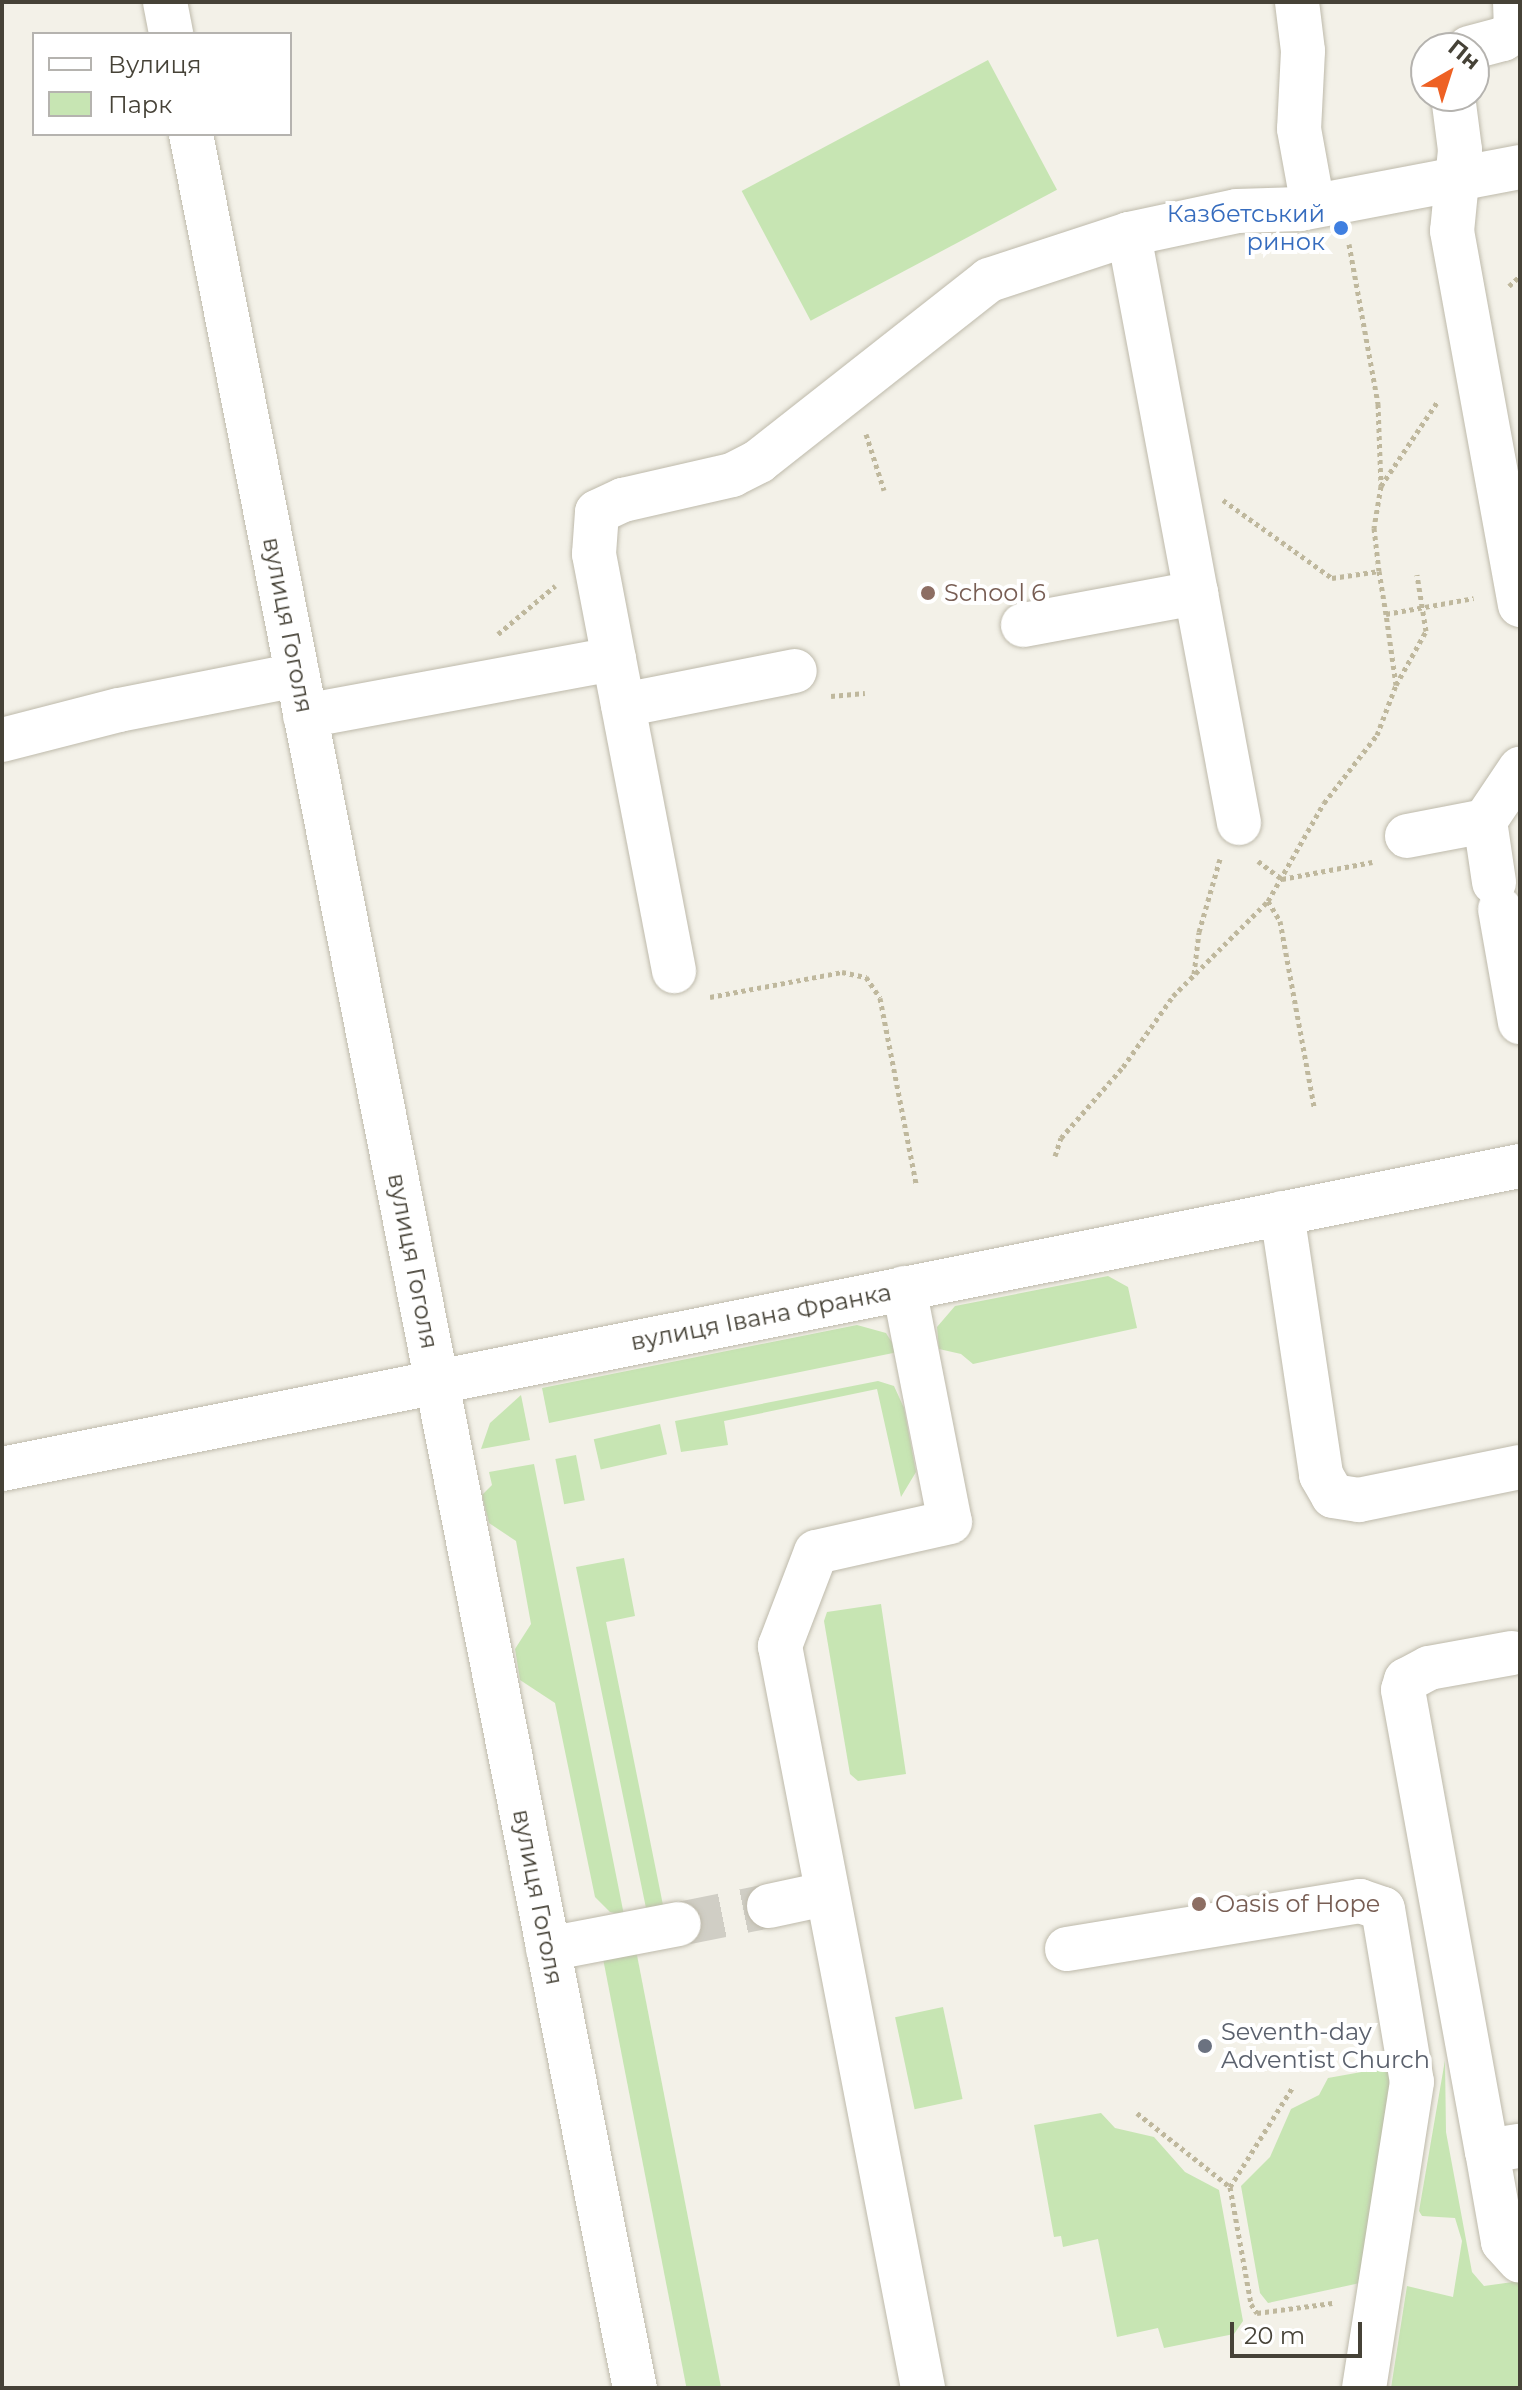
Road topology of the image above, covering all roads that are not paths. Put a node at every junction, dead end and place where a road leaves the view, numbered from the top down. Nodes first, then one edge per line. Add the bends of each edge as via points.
1 (165, 2) edge
2 (1297, 2) edge
3 (1515, 2) edge
4 (171, 32) edge
5 (1490, 42) edge
6 (1455, 112) edge
7 (191, 136) edge
8 (1520, 167) edge
9 (1456, 178) junction
10 (1327, 203) junction
11 (1129, 234) junction
12 (1196, 593) junction
13 (1519, 598) edge
14 (1023, 625) dead end
15 (614, 659) junction
16 (795, 671) dead end
17 (302, 695) junction
18 (623, 705) junction
19 (2, 740) edge
20 (1520, 769) edge
21 (1485, 821) junction
22 (1239, 823) road end
23 (1407, 836) road end
24 (674, 971) road end
25 (1520, 1022) edge
26 (1520, 1166) edge
27 (1282, 1213) junction
28 (904, 1288) junction
29 (436, 1383) junction
30 (1520, 1467) edge
31 (2, 1469) edge
32 (1512, 1653) dead end
33 (825, 1894) junction
34 (769, 1906) tunnel mouth
35 (679, 1924) tunnel mouth
36 (548, 1949) junction
37 (1067, 1949) dead end
38 (1503, 2149) edge
39 (1520, 2261) edge
40 (635, 2388) edge
41 (923, 2388) edge
42 (1364, 2388) edge

1 - 4 street
2 - 10 street via 1303,51 1299,129
3 - 5 street via 1518,22 1510,36
6 - 9 street via 1460,150
7 - 17 street, вулиця Гоголя
8 - 9 street
9 - 10 street
9 - 13 street via 1452,231
10 - 11 street via 1237,211
11 - 12 street
11 - 15 street via 1008,272 974,289 745,469 603,506 594,519 594,554
12 - 14 street
12 - 22 street
15 - 17 street via 456,688
15 - 18 street
16 - 18 street
17 - 19 street via 119,710
17 - 29 street, вулиця Гоголя
18 - 24 street
20 - 21 street
21 - 23 street
21 - 25 street
26 - 27 street, вулиця Івана Франка
27 - 28 street, вулиця Івана Франка
27 - 30 street via 1321,1475 1333,1496 1359,1500
28 - 29 street, вулиця Івана Франка
28 - 33 street via 950,1522 816,1552 780,1646
29 - 31 street, вулиця Івана Франка
29 - 36 street, вулиця Гоголя
32 - 38 street via 1414,1673 1403,1690
33 - 34 street
33 - 41 street
35 - 36 street
36 - 40 street, вулиця Гоголя
37 - 42 street via 1360,1901 1383,1909 1412,2082
38 - 39 street via 1503,2242

